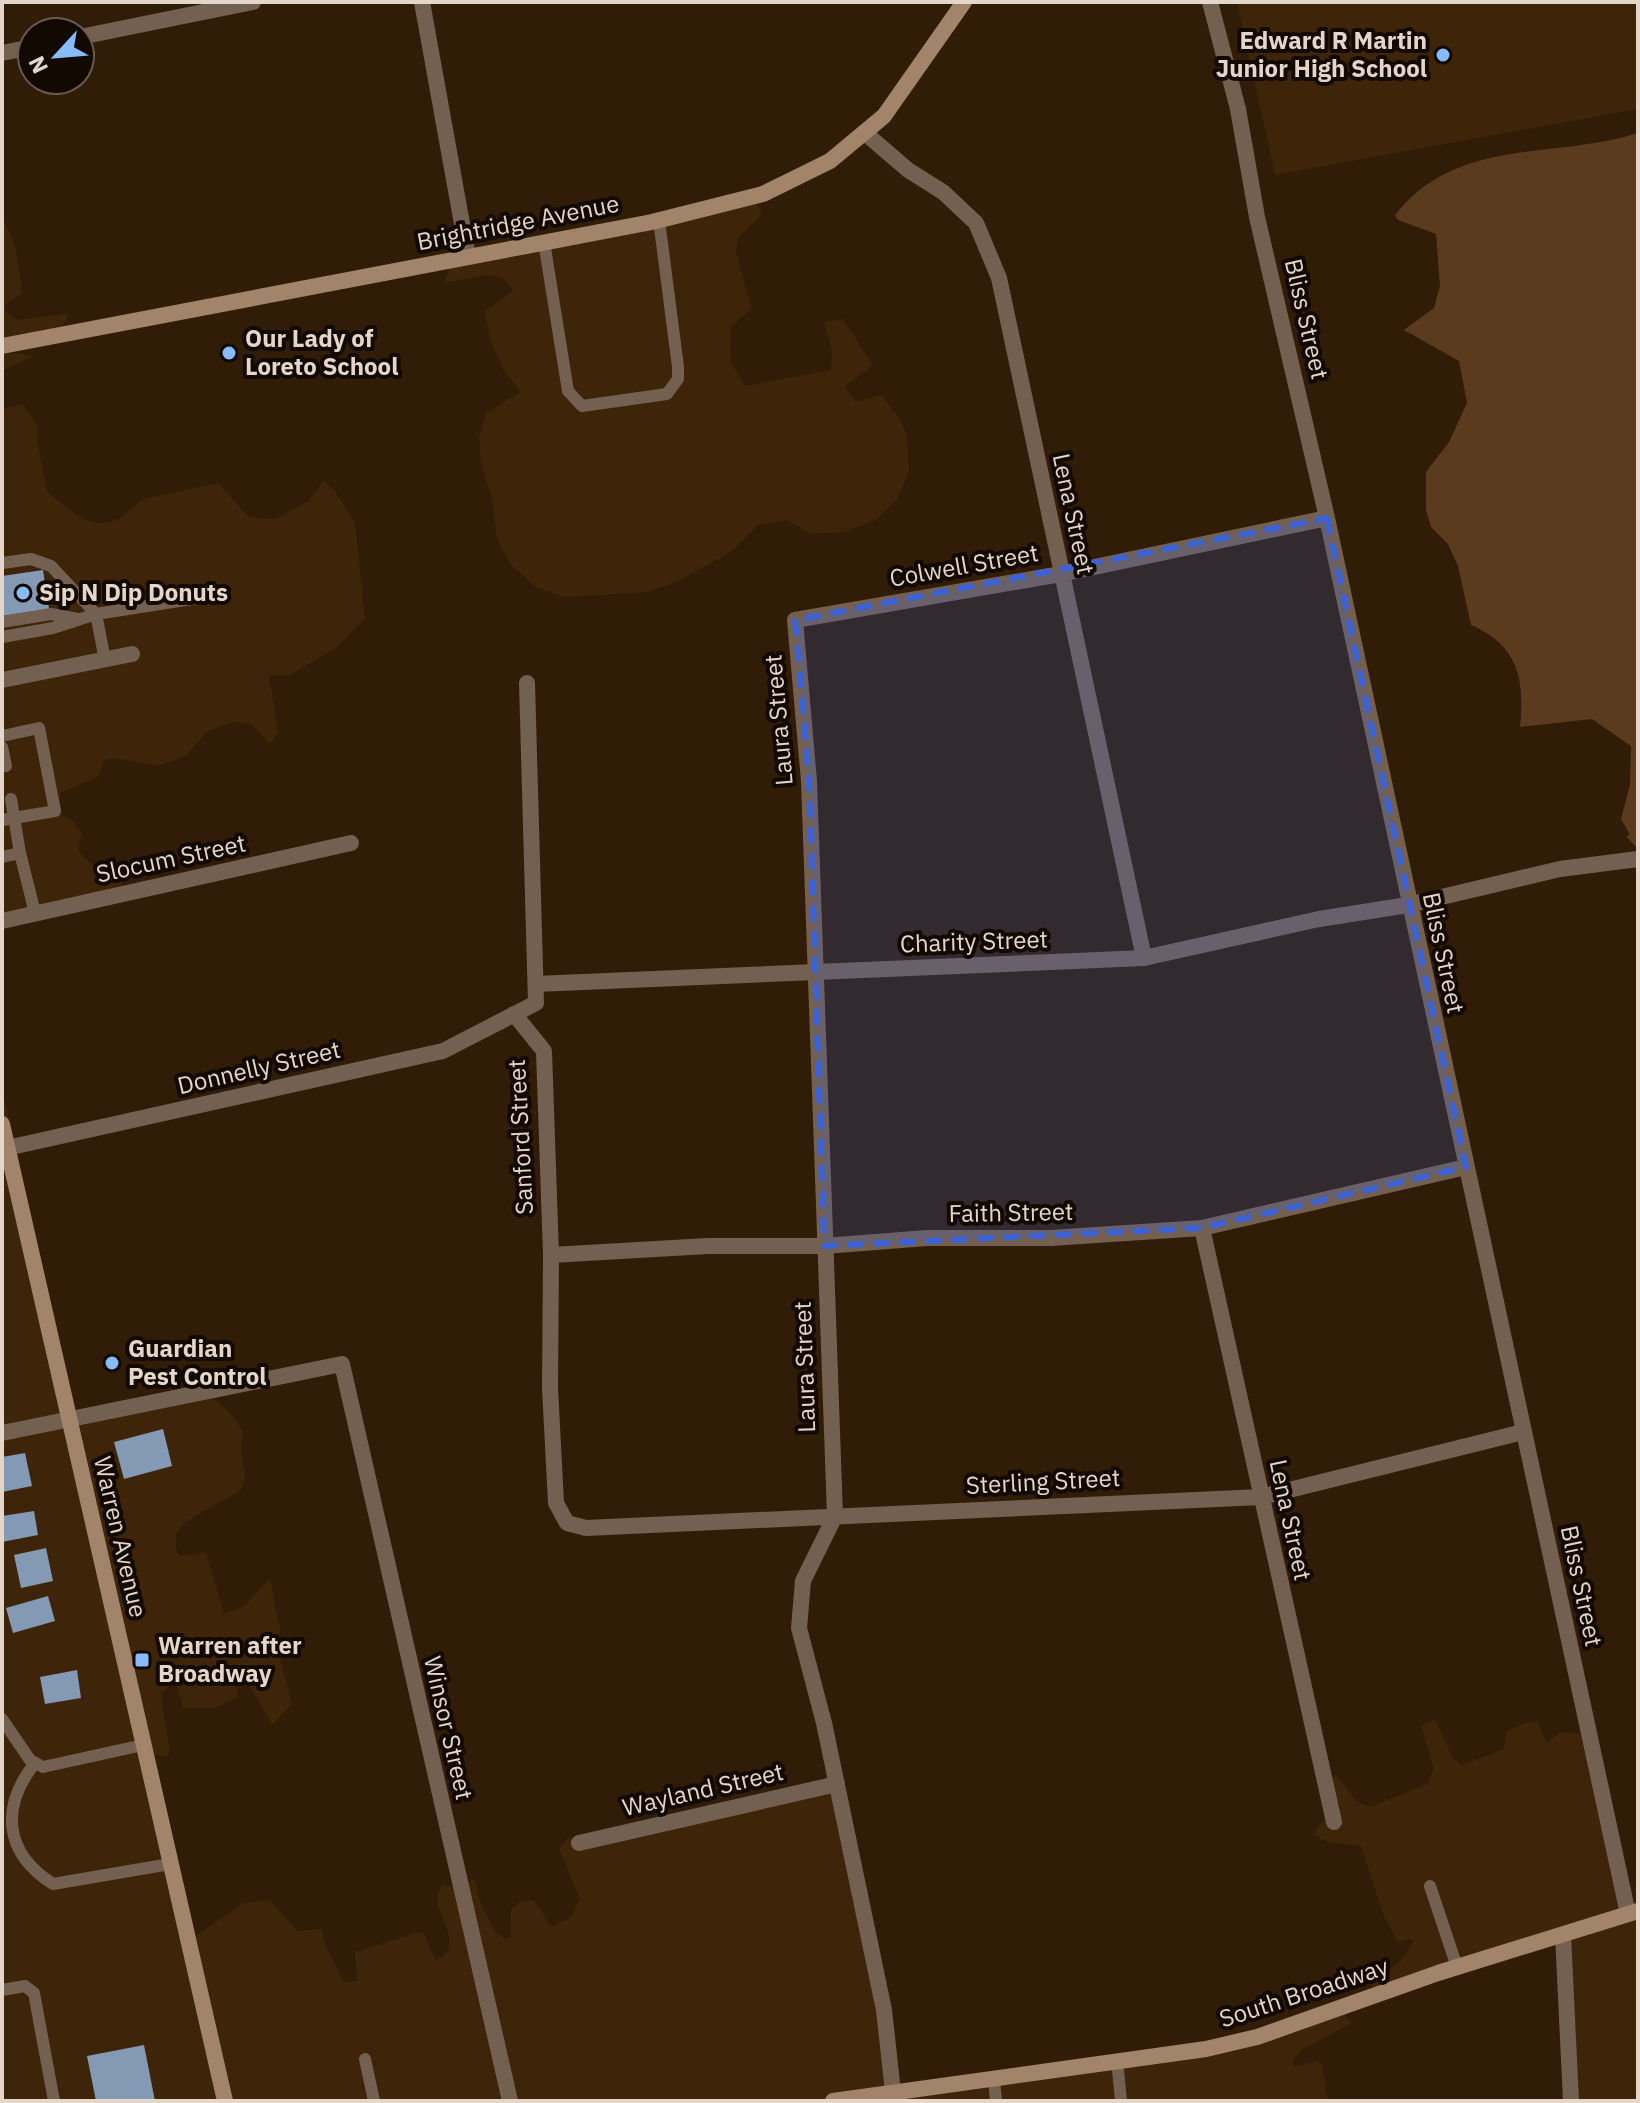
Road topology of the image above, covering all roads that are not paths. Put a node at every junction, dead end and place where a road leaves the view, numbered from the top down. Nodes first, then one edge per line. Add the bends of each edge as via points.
1 (253, 2) edge
2 (422, 2) edge
3 (964, 2) edge
4 (1210, 2) edge
5 (96, 34) edge
6 (865, 133) junction
7 (659, 220) junction
8 (544, 242) junction
9 (468, 257) junction
10 (2, 346) edge
11 (1327, 518) junction
12 (2, 563) edge
13 (1061, 574) junction
14 (224, 594) dead end
15 (96, 614) junction
16 (79, 620) junction
17 (795, 620) joint
18 (2, 622) edge
19 (2, 637) edge
20 (132, 654) dead end
21 (105, 660) junction
22 (2, 680) edge
23 (527, 683) dead end
24 (2, 736) edge
25 (2, 747) edge
26 (6, 766) dead end
27 (11, 799) dead end
28 (8, 819) edge
29 (351, 843) dead end
30 (20, 853) junction
31 (2, 857) edge
32 (1638, 859) edge
33 (1408, 905) junction
34 (35, 913) junction
35 (2, 921) edge
36 (1144, 958) junction
37 (816, 971) junction
38 (536, 984) junction
39 (514, 1014) junction
40 (2, 1124) edge
41 (7, 1148) junction
42 (1466, 1167) junction
43 (10, 1192) edge
44 (1202, 1228) junction
45 (824, 1246) junction
46 (551, 1255) junction
47 (68, 1418) junction
48 (1523, 1432) junction
49 (2, 1433) edge
50 (1261, 1497) junction
51 (561, 1516) joint
52 (835, 1516) junction
53 (2, 1719) edge
54 (143, 1745) junction
55 (35, 1763) junction
56 (837, 1784) junction
57 (1334, 1822) dead end
58 (579, 1843) dead end
59 (170, 1864) junction
60 (1430, 1886) dead end
61 (1633, 1912) edge
62 (1563, 1935) junction
63 (1457, 1967) junction
64 (2, 1990) edge
65 (365, 2059) dead end
66 (1117, 2060) junction
67 (994, 2079) junction
68 (894, 2098) edge
69 (54, 2101) edge
70 (225, 2101) edge
71 (374, 2101) edge
72 (510, 2101) edge
73 (833, 2101) edge
74 (996, 2101) edge
75 (1121, 2101) edge
76 (1571, 2101) edge

1 - 5 street
2 - 9 street
3 - 6 main road, Brightridge Avenue via 884,116
4 - 11 street, Bliss Street
6 - 7 main road, Brightridge Avenue via 797,180
6 - 13 street, Lena Street via 976,223 990,253 1006,306
7 - 8 main road, Brightridge Avenue
7 - 8 lane via 678,379 667,394 582,406 568,391
8 - 9 main road, Brightridge Avenue
9 - 10 main road, Brightridge Avenue
11 - 13 street, Colwell Street
11 - 33 street, Bliss Street
12 - 15 lane via 31,559 51,566
13 - 17 street, Colwell Street
13 - 36 street, Lena Street
14 - 15 lane
15 - 16 lane
15 - 21 lane
16 - 18 lane via 51,614
16 - 19 lane
17 - 37 street, Laura Street via 809,781
20 - 21 street
21 - 22 street
23 - 38 street
24 - 28 lane via 39,728 55,811
25 - 26 lane
27 - 28 lane
28 - 30 lane
29 - 34 street, Slocum Street
30 - 31 lane
30 - 34 lane
32 - 33 street, Charity Street via 1560,869
33 - 36 street, Charity Street
33 - 42 street, Bliss Street
34 - 35 street, Slocum Street
36 - 37 street, Charity Street
37 - 38 street, Charity Street
37 - 45 street, Laura Street
38 - 39 street via 536,1003
39 - 41 street, Donnelly Street via 443,1051
39 - 46 street, Sanford Street via 544,1051
40 - 41 main road, Warren Avenue
41 - 43 main road, Warren Avenue
42 - 44 street, Faith Street
42 - 48 street, Bliss Street
43 - 47 main road, Warren Avenue
44 - 45 street, Faith Street
44 - 50 street, Lena Street
45 - 46 street, Faith Street
45 - 52 street, Laura Street
46 - 51 street, Sanford Street via 550,1388
47 - 49 street
47 - 54 main road, Warren Avenue
47 - 72 street, Winsor Street via 342,1364
48 - 50 street, Sterling Street
48 - 61 street, Bliss Street
50 - 52 street, Sterling Street
50 - 57 street, Lena Street
51 - 52 street, Sterling Street via 586,1528
52 - 56 street, Laura Street via 803,1581 799,1628
53 - 55 lane
54 - 55 lane via 43,1767
54 - 59 main road, Warren Avenue
55 - 59 lane via 12,1798 6,1823 16,1852 29,1869 53,1884
56 - 58 street, Wayland Street
56 - 68 street, Laura Street via 884,2010
59 - 70 main road, Warren Avenue
60 - 63 lane
61 - 62 main road, South Broadway
62 - 63 main road, South Broadway
62 - 76 street
63 - 66 main road, South Broadway via 1257,2037
64 - 69 lane via 25,1986 34,1993
65 - 71 lane
66 - 67 main road, South Broadway
66 - 75 lane
67 - 68 main road, South Broadway
67 - 74 lane
68 - 73 main road, South Broadway

